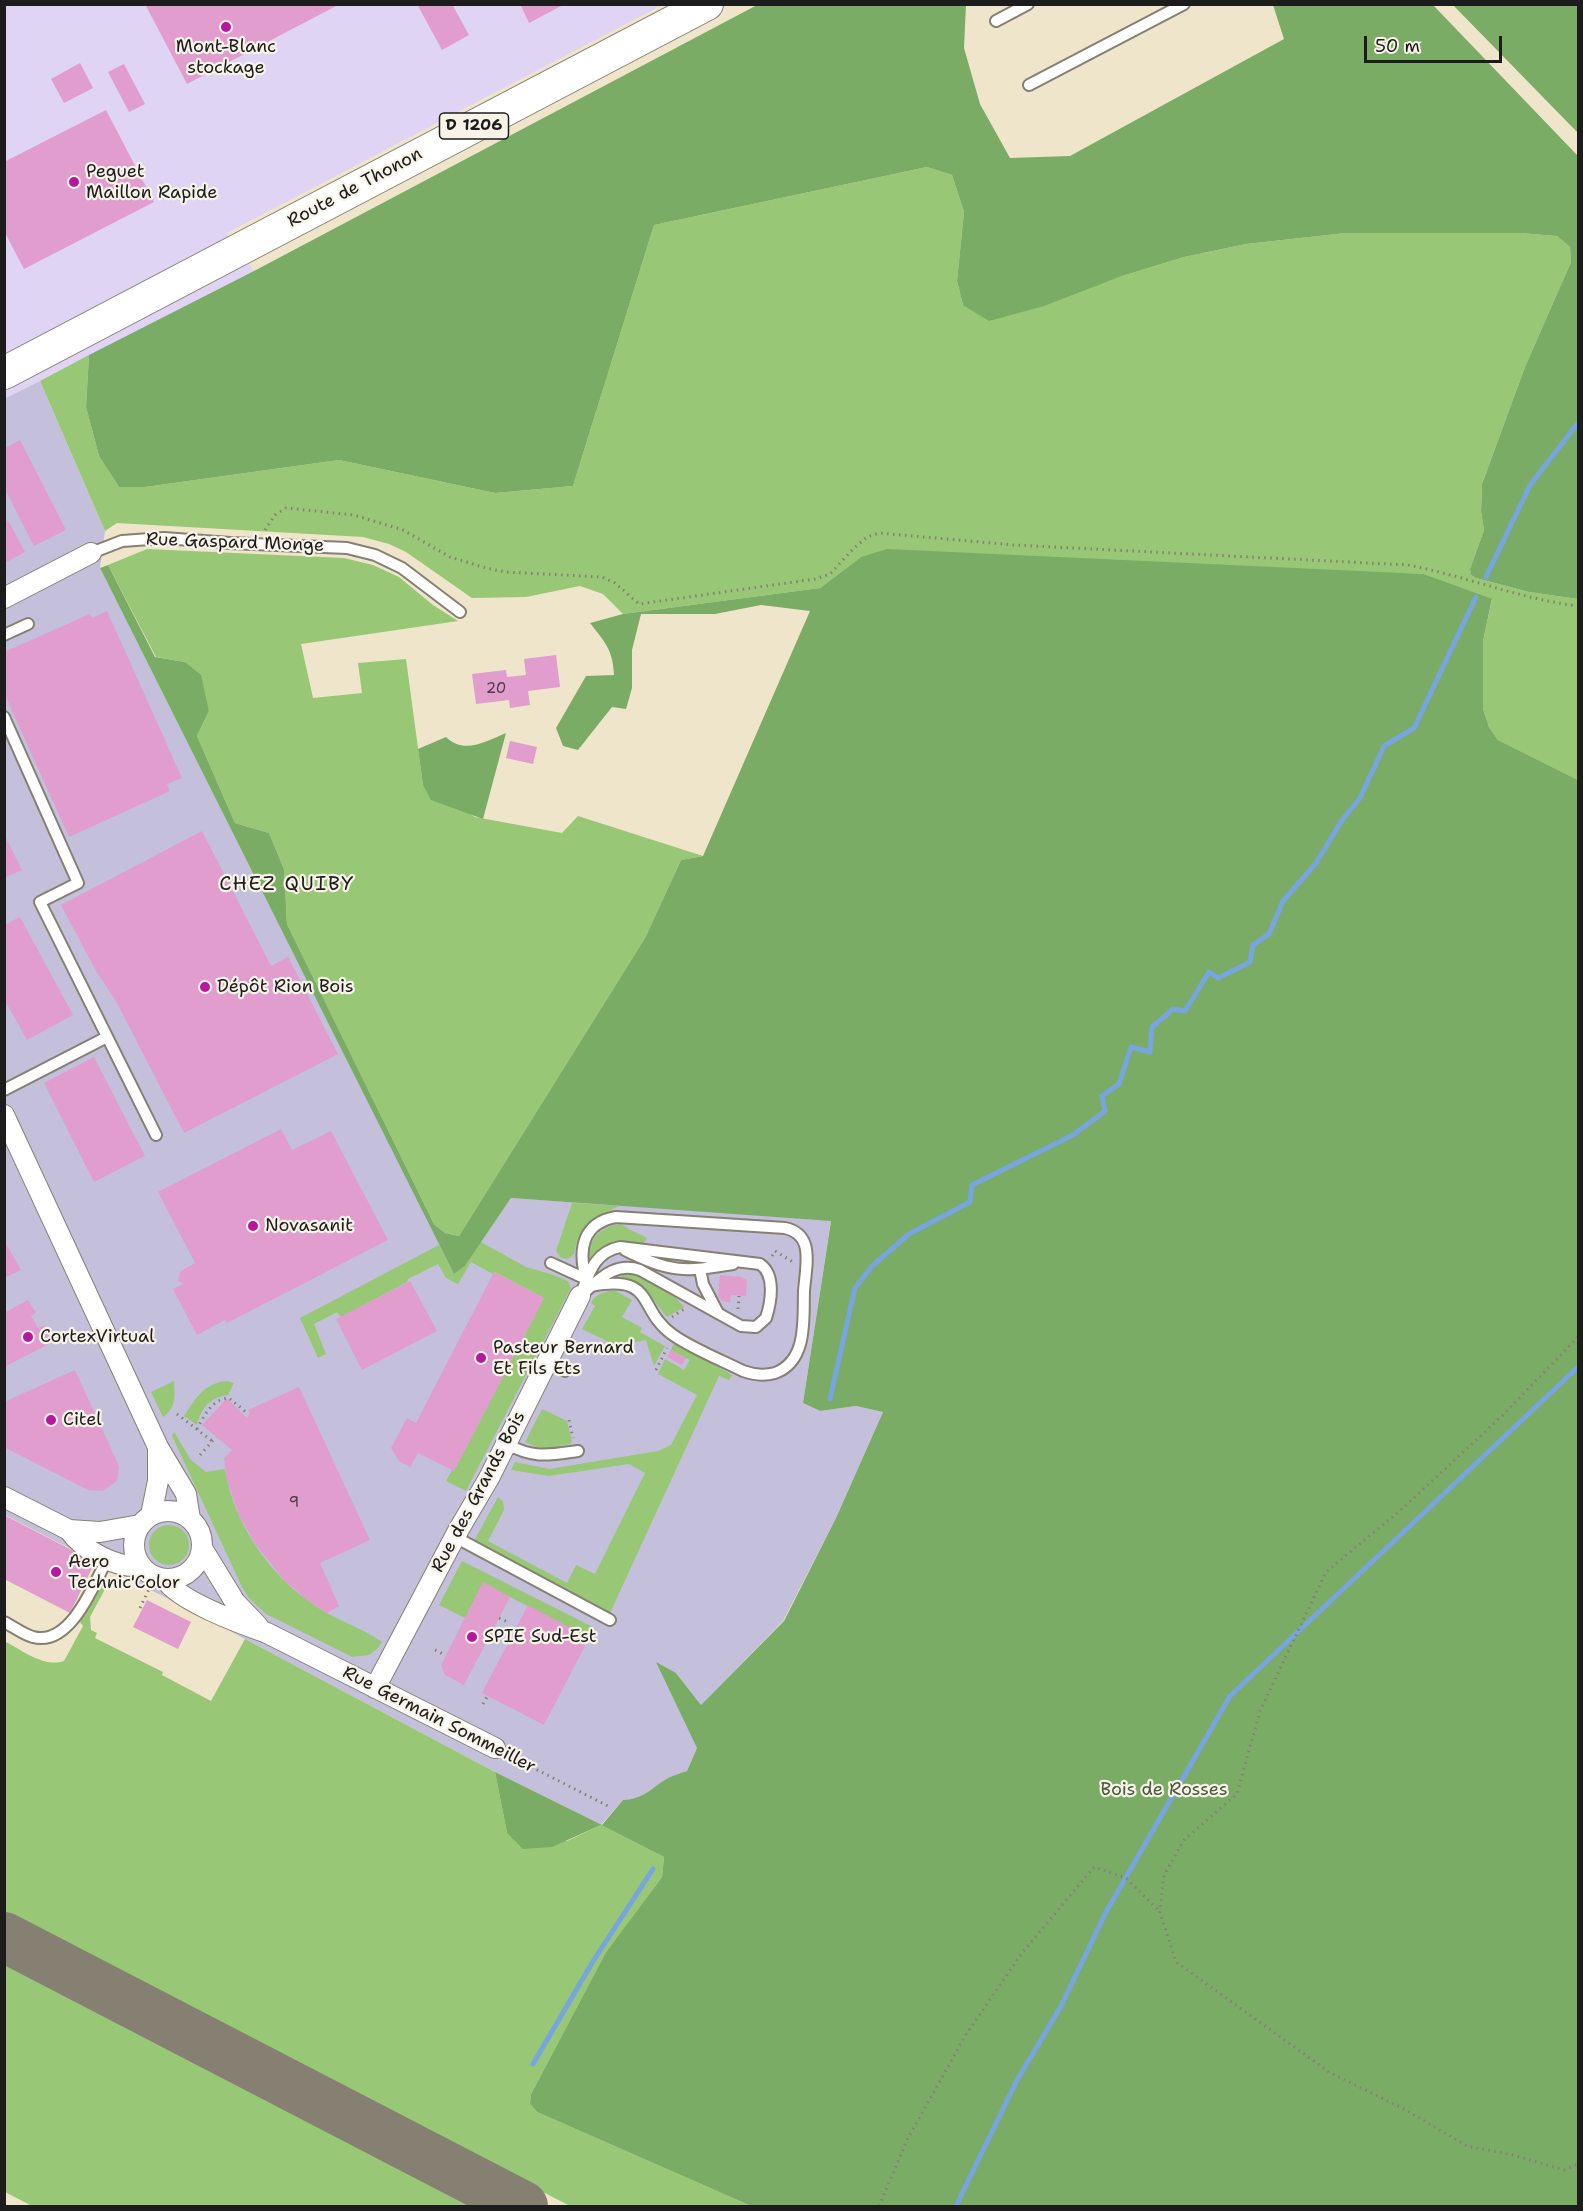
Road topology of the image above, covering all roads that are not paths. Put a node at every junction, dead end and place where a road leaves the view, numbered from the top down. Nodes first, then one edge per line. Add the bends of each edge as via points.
1 (707, 4) edge
2 (1028, 4) edge
3 (1184, 4) edge
4 (996, 21) dead end
5 (1029, 85) dead end
6 (4, 373) edge
7 (92, 554) joint
8 (4, 598) edge
9 (460, 612) dead end
10 (28, 624) dead end
11 (4, 635) edge
12 (4, 717) edge
13 (107, 1037) junction
14 (4, 1090) edge
15 (4, 1115) edge
16 (156, 1135) dead end
17 (620, 1247) junction
18 (749, 1261) junction
19 (551, 1263) dead end
20 (700, 1269) junction
21 (586, 1287) junction
22 (718, 1313) junction
23 (507, 1444) junction
24 (158, 1447) junction
25 (578, 1451) dead end
26 (4, 1497) edge
27 (190, 1519) junction
28 (146, 1520) junction
29 (69, 1530) junction
30 (455, 1537) junction
31 (202, 1548) junction
32 (103, 1566) junction
33 (154, 1574) junction
34 (109, 1581) dead end
35 (610, 1620) dead end
36 (4, 1622) edge
37 (267, 1633) junction
38 (375, 1688) junction
39 (495, 1748) road end

1 - 6 main road, Route de Thonon / D 1206
2 - 4 lane
3 - 5 lane
7 - 8 street, Rue Gaspard Monge
7 - 9 lane, Rue Gaspard Monge via 114,543 164,538 346,548 375,555 414,575
10 - 11 lane
12 - 13 lane via 78,883 40,902
13 - 14 lane
13 - 16 lane
15 - 24 street, Rue Germain Sommeiller
17 - 18 lane
17 - 20 lane via 657,1265
17 - 21 lane via 598,1258
18 - 20 lane
18 - 22 lane via 763,1266 770,1275 766,1318 756,1327 746,1328
19 - 21 lane
20 - 22 lane
21 - 21 lane via 617,1283 639,1292 673,1335 748,1373 771,1374 788,1365 801,1342 805,1246 800,1236 784,1228 610,1218 593,1228 584,1244 581,1257
21 - 22 lane via 610,1272 636,1268
21 - 23 street, Rue des Grands Bois via 556,1367
23 - 25 lane via 537,1456
23 - 30 street, Rue des Grands Bois
24 - 27 street, Rue Germain Sommeiller via 186,1494
24 - 28 street, Rue Germain Sommeiller via 159,1473
26 - 29 street
27 - 28 street via 171,1511
27 - 31 street, Rue Germain Sommeiller via 198,1529
28 - 29 street via 100,1532
28 - 33 street, Rue Germain Sommeiller via 135,1536 134,1549
29 - 32 street
30 - 35 lane
30 - 38 street, Rue des Grands Bois
31 - 33 street via 190,1571 178,1578
31 - 37 street, Rue Germain Sommeiller via 235,1602
32 - 33 street via 121,1565
32 - 34 lane
32 - 36 lane via 76,1616 57,1635 32,1637
33 - 37 street, Rue Germain Sommeiller via 178,1593
37 - 38 street, Rue Germain Sommeiller
38 - 39 street, Rue Germain Sommeiller

